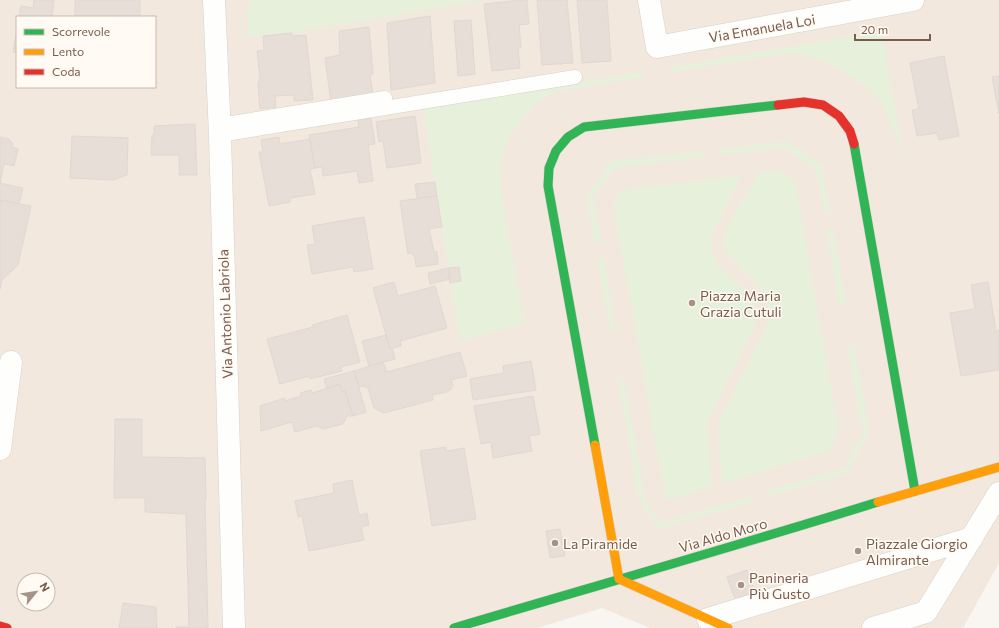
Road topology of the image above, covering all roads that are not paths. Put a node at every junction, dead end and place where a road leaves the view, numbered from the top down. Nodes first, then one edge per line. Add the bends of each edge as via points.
1 (214, 0) edge
2 (649, 0) edge
3 (913, 0) edge
4 (574, 77) dead end
5 (385, 98) dead end
6 (220, 130) junction
7 (11, 362) dead end
8 (0, 448) edge
9 (999, 467) edge
10 (914, 491) junction
11 (999, 493) edge
12 (972, 538) junction
13 (619, 579) junction
14 (708, 619) junction
15 (0, 626) edge
16 (7, 628) edge
17 (234, 628) edge
18 (454, 628) edge
19 (728, 628) edge
20 (873, 628) edge

1 - 6 street, Via Antonio Labriola
2 - 3 street, Via Emanuela Loi via 657,47
4 - 6 lane
5 - 6 lane
6 - 17 street, Via Antonio Labriola
7 - 8 street
9 - 10 street, Via Aldo Moro
10 - 13 street, Via Aldo Moro
10 - 13 street via 855,149 850,131 839,116 823,106 804,102 584,127 568,136 556,151 549,168 548,186
11 - 12 street
12 - 14 street
12 - 20 street via 926,612
13 - 14 street
13 - 18 street, Via Aldo Moro
14 - 19 street
15 - 16 street

